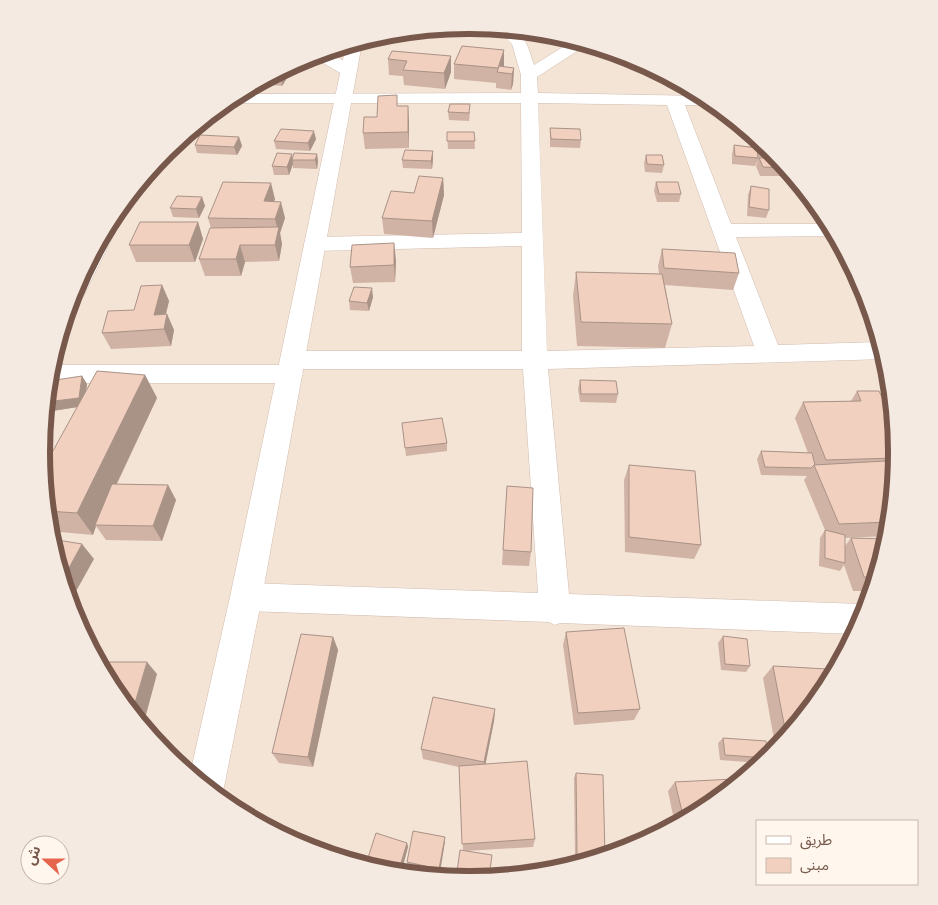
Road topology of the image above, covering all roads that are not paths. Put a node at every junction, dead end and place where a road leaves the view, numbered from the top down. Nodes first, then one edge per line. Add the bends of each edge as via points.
1 (513, 36) edge
2 (575, 48) edge
3 (352, 51) edge
4 (327, 59) edge
5 (348, 70) junction
6 (528, 87) junction
7 (245, 99) edge
8 (342, 99) junction
9 (674, 101) junction
10 (697, 101) edge
11 (723, 230) junction
12 (824, 230) edge
13 (533, 239) junction
14 (315, 244) junction
15 (875, 352) edge
16 (769, 354) junction
17 (535, 360) junction
18 (291, 367) junction
19 (58, 374) edge
20 (246, 598) junction
21 (555, 610) junction
22 (853, 619) edge
23 (208, 780) edge

1 - 6 street via 519,42
2 - 6 street
3 - 5 street
4 - 5 street
5 - 8 street
6 - 8 street
6 - 9 street
6 - 13 street
7 - 8 street
8 - 14 street
9 - 10 street
9 - 11 street
11 - 12 street
11 - 16 street
13 - 14 street
13 - 17 street
14 - 18 street
15 - 16 street
16 - 17 street
17 - 18 street
17 - 21 street
18 - 19 street
18 - 20 street
20 - 21 street
20 - 23 street
21 - 22 street

